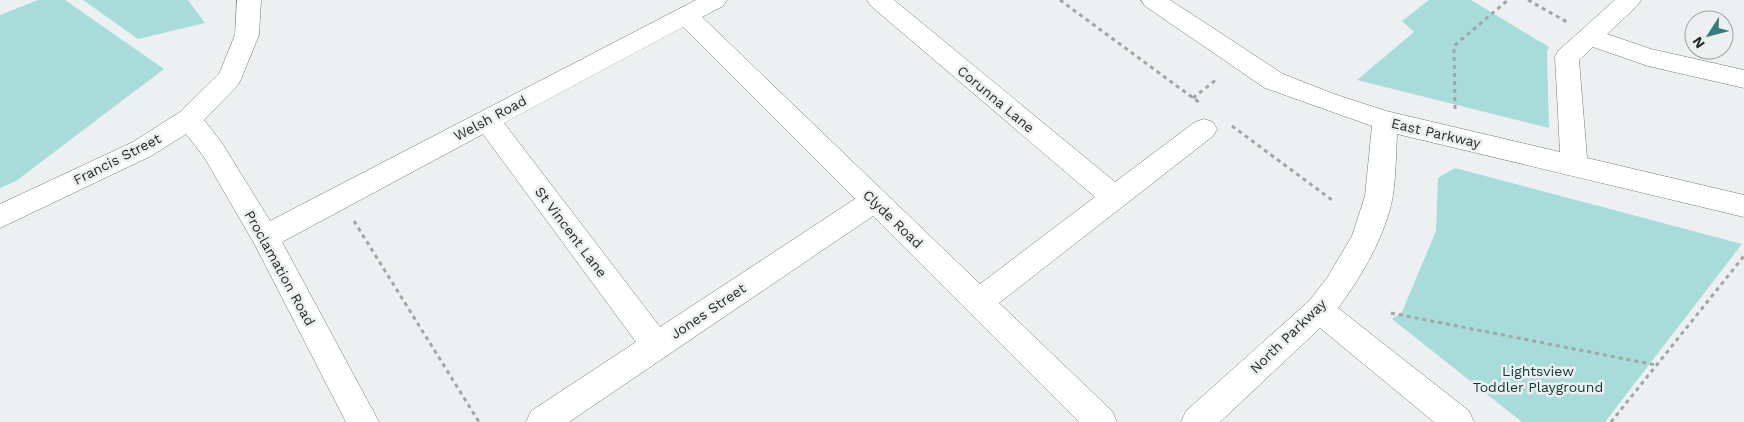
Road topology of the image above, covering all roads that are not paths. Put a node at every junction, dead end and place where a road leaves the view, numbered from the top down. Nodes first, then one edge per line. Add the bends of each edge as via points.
1 (250, 0) edge
2 (715, 0) edge
3 (879, 0) edge
4 (1154, 0) edge
5 (1628, 0) edge
6 (686, 16) junction
7 (1590, 36) junction
8 (1744, 79) edge
9 (189, 119) junction
10 (486, 119) junction
11 (1213, 120) road end
12 (1385, 121) junction
13 (1574, 166) junction
14 (1114, 197) junction
15 (874, 200) junction
16 (1744, 206) edge
17 (0, 217) edge
18 (265, 237) junction
19 (978, 302) junction
20 (1318, 310) junction
21 (657, 346) junction
22 (363, 422) edge
23 (542, 422) edge
24 (1101, 422) edge
25 (1197, 422) edge
26 (1458, 422) edge

1 - 9 street, Francis Street via 247,35 228,79
2 - 6 street, Welsh Road
3 - 14 street, Corunna Lane
4 - 12 street, East Parkway via 1238,60 1274,81
5 - 7 street
6 - 10 street, Welsh Road
6 - 15 street, Clyde Road
7 - 8 street via 1648,57
7 - 13 street via 1567,57
9 - 17 street, Francis Street via 142,149
9 - 18 street, Proclamation Road via 213,150
10 - 18 street, Welsh Road
10 - 21 street, St Vincent Lane
11 - 14 street
12 - 13 street, East Parkway
12 - 20 street, North Parkway via 1379,196 1365,239 1337,287
13 - 16 street, East Parkway
14 - 19 street
15 - 19 street, Clyde Road
15 - 21 street, Jones Street
18 - 22 street, Proclamation Road
19 - 24 street, Clyde Road
20 - 25 street, North Parkway
20 - 26 street
21 - 23 street, Jones Street

